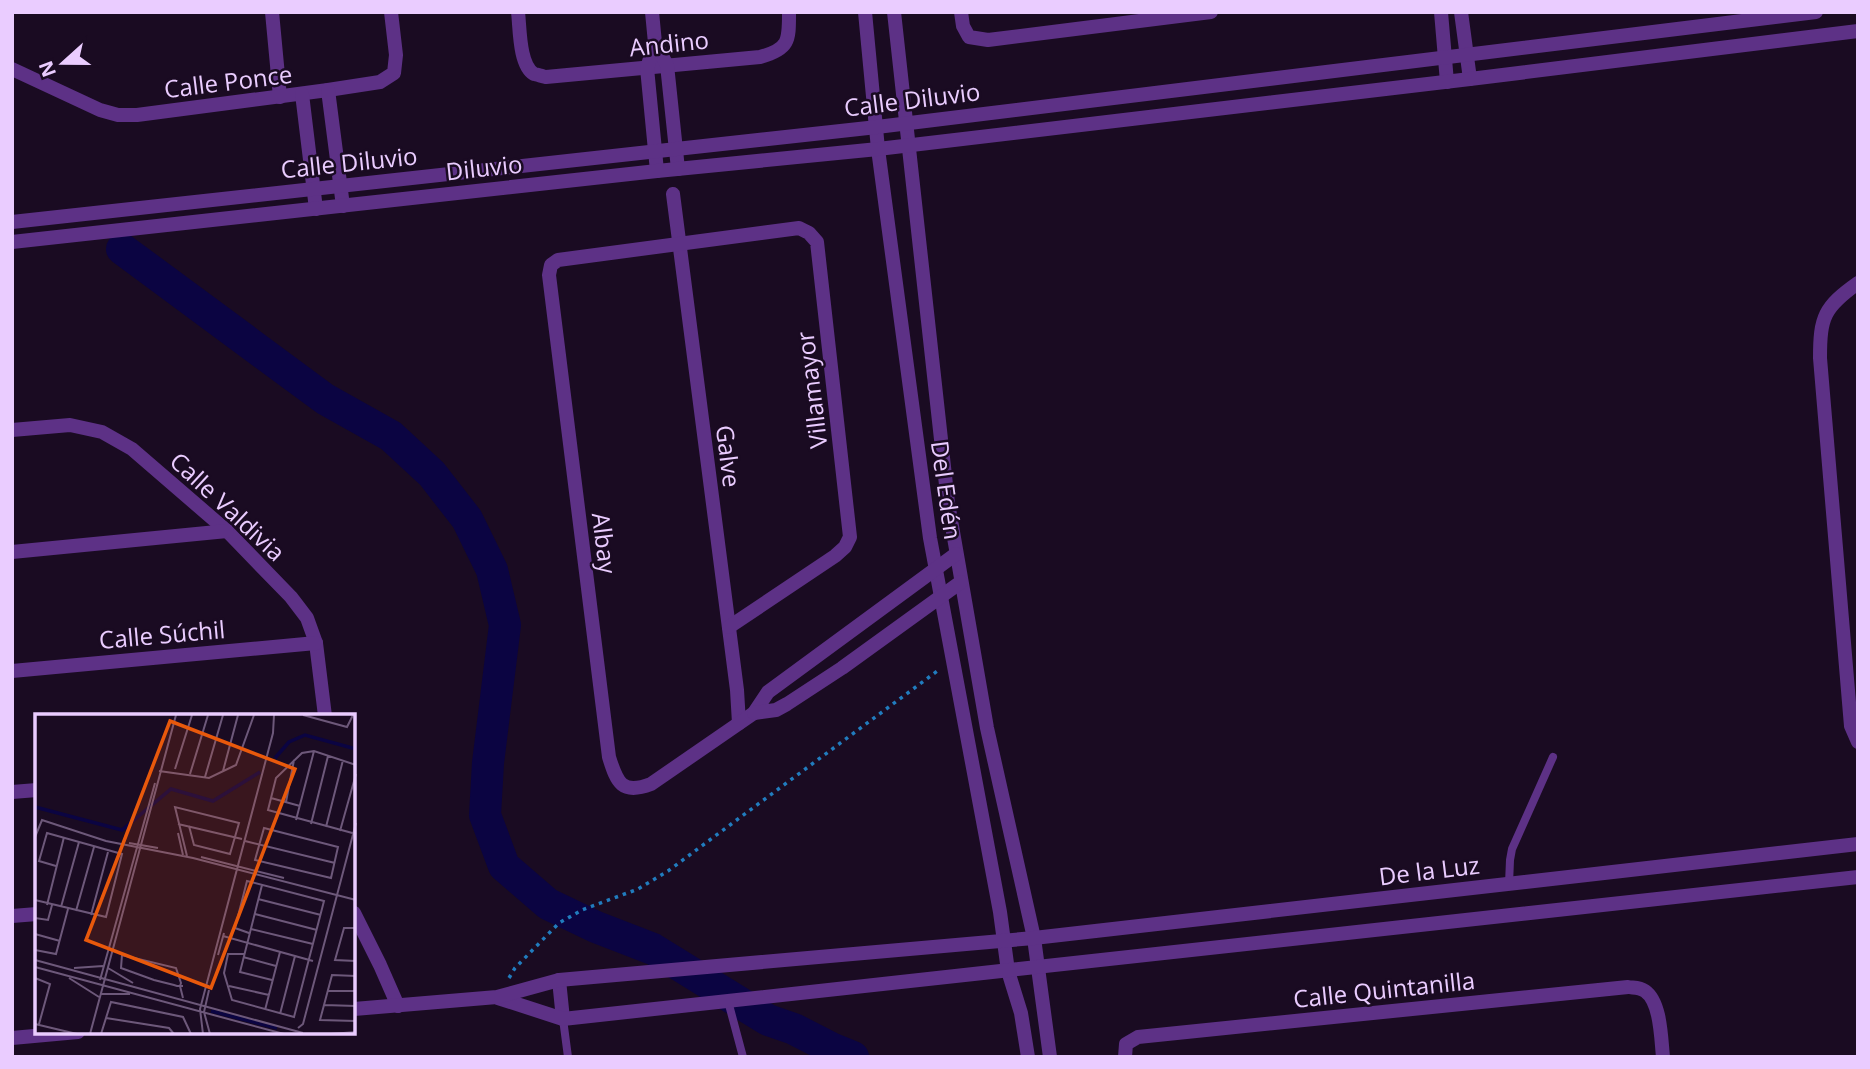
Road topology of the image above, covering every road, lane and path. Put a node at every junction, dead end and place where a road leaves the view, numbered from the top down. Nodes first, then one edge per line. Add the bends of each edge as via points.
1 (272, 12) edge
2 (391, 12) edge
3 (518, 12) edge
4 (652, 12) edge
5 (789, 12) edge
6 (865, 12) edge
7 (894, 12) edge
8 (961, 12) edge
9 (1211, 12) edge
10 (1441, 12) edge
11 (1461, 12) edge
12 (1816, 12) edge
13 (1858, 31) edge
14 (655, 43) junction
15 (1468, 54) junction
16 (1446, 57) junction
17 (667, 65) junction
18 (647, 68) junction
19 (12, 69) edge
20 (1471, 79) junction
21 (1447, 82) junction
22 (328, 90) junction
23 (302, 94) junction
24 (281, 97) junction
25 (907, 122) junction
26 (877, 127) junction
27 (909, 144) junction
28 (677, 148) junction
29 (878, 149) junction
30 (655, 150) junction
31 (678, 169) junction
32 (657, 171) junction
33 (341, 186) junction
34 (314, 188) junction
35 (673, 194) dead end
36 (343, 206) junction
37 (316, 209) junction
38 (12, 222) edge
39 (12, 242) edge
40 (673, 245) junction
41 (1858, 283) edge
42 (12, 430) edge
43 (227, 531) junction
44 (12, 552) edge
45 (956, 554) junction
46 (936, 569) junction
47 (961, 582) junction
48 (941, 597) junction
49 (729, 627) junction
50 (316, 643) junction
51 (952, 660) junction
52 (12, 671) edge
53 (754, 713) junction
54 (325, 714) edge
55 (739, 723) junction
56 (1858, 742) edge
57 (1553, 757) dead end
58 (35, 790) edge
59 (12, 792) edge
60 (1858, 844) edge
61 (1858, 877) edge
62 (1509, 884) junction
63 (35, 914) edge
64 (355, 915) edge
65 (12, 916) edge
66 (1034, 938) junction
67 (1004, 941) junction
68 (1039, 967) junction
69 (1008, 971) junction
70 (559, 981) junction
71 (497, 997) junction
72 (728, 1001) junction
73 (398, 1006) junction
74 (355, 1009) edge
75 (563, 1019) junction
76 (56, 1034) edge
77 (12, 1038) edge
78 (1125, 1050) edge
79 (568, 1057) edge
80 (743, 1057) edge
81 (1028, 1057) edge
82 (1050, 1057) edge
83 (1663, 1057) edge

1 - 24 street
2 - 22 street, Calle Ponce via 394,74 380,82
3 - 18 street, Andino via 523,55 535,74 546,77
4 - 14 street
5 - 17 street, Andino via 789,36 778,50 760,57
6 - 26 street, Del Edén
7 - 25 street, Del Edén
8 - 9 street via 969,37 988,40
10 - 16 street
11 - 15 street
12 - 15 street, Calle Diluvio
13 - 20 street, Diluvio
14 - 17 street
14 - 18 street
15 - 16 street, Calle Diluvio
15 - 20 street
16 - 21 street
16 - 25 street, Calle Diluvio
17 - 18 street, Andino
17 - 28 street
18 - 30 street
19 - 24 street, Calle Ponce via 118,115
20 - 21 street, Diluvio
21 - 27 street, Diluvio
22 - 23 street, Calle Ponce
22 - 33 street
23 - 24 street, Calle Ponce
23 - 34 street
25 - 26 street, Calle Diluvio
25 - 27 street, Del Edén
26 - 28 street, Calle Diluvio
26 - 29 street, Del Edén
27 - 29 street, Diluvio
27 - 45 street, Del Edén
28 - 30 street, Calle Diluvio
28 - 31 street
29 - 31 street, Diluvio
29 - 46 street, Del Edén
30 - 32 street
30 - 33 street, Calle Diluvio
31 - 32 street, Diluvio
32 - 36 street, Diluvio
33 - 34 street, Calle Diluvio
33 - 36 street
34 - 37 street
34 - 38 street, Calle Diluvio
35 - 40 street, Galve
36 - 37 street, Diluvio
37 - 39 street, Diluvio
40 - 49 street, Galve
40 - 49 street, Villamayor via 799,228 817,243 850,537 835,556
40 - 55 street, Albay via 558,260 549,275 614,773 626,788 639,789
41 - 56 street via 1829,307 1820,335 1851,726
42 - 43 street, Calle Valdivia via 70,425 102,432 132,449
43 - 44 street
43 - 50 street, Calle Valdivia via 307,618
45 - 46 street, Albay
45 - 47 street, Del Edén
46 - 48 street, Del Edén
46 - 53 street, Albay via 768,692
47 - 48 street, Albay
47 - 66 street, Del Edén via 986,728
48 - 51 street, Del Edén
48 - 53 street, Albay via 787,704
49 - 55 street, Galve
50 - 52 street, Calle Súchil
50 - 54 street, Calle Valdivia
51 - 67 street, Del Edén
51 - 71 path via 668,871 559,923 515,968
53 - 55 street, Albay
57 - 62 lane via 1512,849
58 - 59 street
60 - 62 street, De la Luz
61 - 68 street
62 - 66 street, De la Luz
63 - 65 street
64 - 73 street
66 - 67 street, De la Luz
66 - 68 street, Del Edén
67 - 69 street, Del Edén
67 - 70 street, De la Luz
68 - 69 street
68 - 82 street, Del Edén
69 - 72 street
69 - 81 street, Del Edén
70 - 71 street, De la Luz
70 - 75 street
71 - 73 street
71 - 75 street
72 - 75 street
72 - 80 lane
73 - 74 street
75 - 79 lane
76 - 77 street
78 - 83 street, Calle Quintanilla via 1138,1037 1628,987 1647,992 1654,1003

